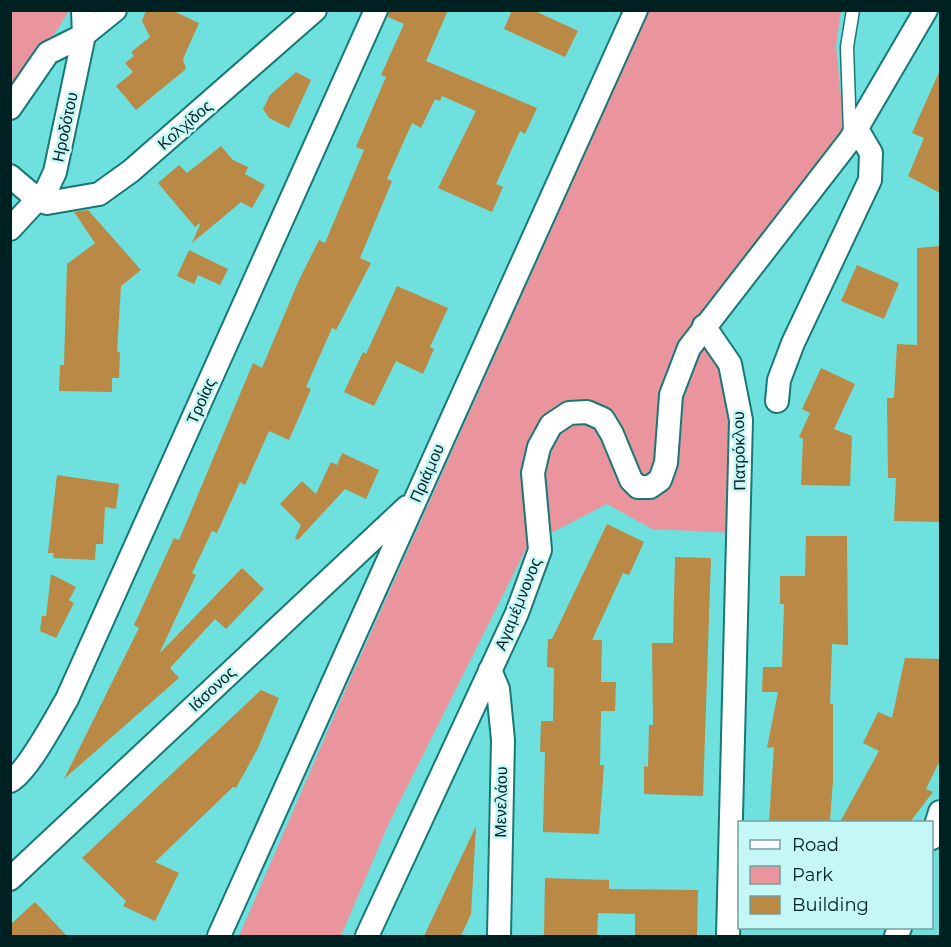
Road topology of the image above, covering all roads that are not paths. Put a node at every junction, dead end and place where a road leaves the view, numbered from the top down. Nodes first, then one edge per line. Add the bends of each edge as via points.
1 (83, 10) edge
2 (114, 10) edge
3 (315, 10) edge
4 (376, 10) edge
5 (636, 10) edge
6 (853, 10) edge
7 (926, 10) edge
8 (84, 35) junction
9 (10, 108) edge
10 (853, 135) junction
11 (10, 176) edge
12 (37, 199) junction
13 (10, 229) edge
14 (704, 326) junction
15 (777, 401) dead end
16 (415, 499) junction
17 (490, 670) junction
18 (10, 781) edge
19 (940, 812) edge
20 (933, 835) edge
21 (10, 879) edge
22 (219, 936) edge
23 (367, 936) edge
24 (499, 936) edge
25 (728, 936) edge

1 - 8 street, Ηροδότου
2 - 8 street
3 - 12 street, Κολχίδος via 140,164 99,194 47,203
4 - 18 street, Τροίας via 68,699 30,759
5 - 16 street, Πριάμου
6 - 10 lane via 847,47
7 - 10 street
8 - 9 street via 48,53
8 - 12 street, Ηροδότου via 56,172
10 - 14 street
10 - 15 street via 871,153 870,180 793,343 779,380
11 - 12 street
12 - 13 street, Ηροδότου
14 - 17 street, Αγαμέμνονος via 689,348 671,395 666,464 660,480 650,487 638,487 631,480 603,419 586,412 569,413 550,425 539,447 533,473 540,550
14 - 25 street, Πατρόκλου via 730,364 741,420
16 - 21 street, Ιάσονος
16 - 22 street, Πριάμου
17 - 23 street, Αγαμέμνονος
17 - 24 street, Μενελάου via 498,689 502,740
19 - 20 street

